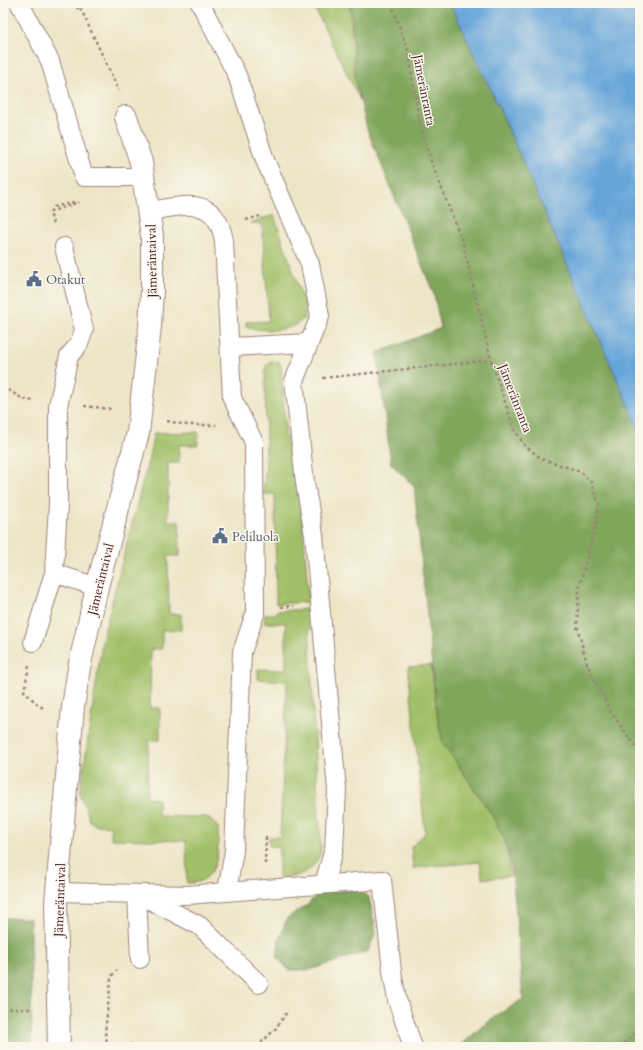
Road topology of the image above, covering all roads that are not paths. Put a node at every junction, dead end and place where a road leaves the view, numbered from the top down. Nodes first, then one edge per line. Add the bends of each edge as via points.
1 (200, 3) edge
2 (20, 4) edge
3 (126, 117) dead end
4 (144, 177) junction
5 (149, 211) junction
6 (64, 248) dead end
7 (309, 343) junction
8 (230, 347) junction
9 (54, 573) junction
10 (97, 587) junction
11 (33, 642) dead end
12 (324, 884) junction
13 (227, 891) junction
14 (57, 892) junction
15 (137, 894) junction
16 (140, 959) road end
17 (259, 984) dead end
18 (59, 1047) edge
19 (413, 1047) edge

1 - 7 lane via 237,75 265,160 310,264 320,316
2 - 4 lane via 50,61 84,177
3 - 4 street, Jämeräntaival
4 - 5 street, Jämeräntaival
5 - 8 lane via 190,205 204,208 214,214 219,222 224,241
5 - 10 street, Jämeräntaival via 152,290 141,416 131,466
6 - 9 lane via 84,330 79,344 69,356 58,406 58,505
7 - 8 lane
7 - 12 lane via 294,381 305,484 314,535 336,790 334,849
8 - 13 lane via 232,398 254,442 255,614 242,652 234,851
9 - 10 lane
9 - 11 lane
10 - 14 street, Jämeräntaival via 73,707
12 - 13 lane
12 - 19 lane via 382,880 397,1000
13 - 15 lane via 187,895
14 - 15 lane
14 - 18 street, Jämeräntaival
15 - 16 lane
15 - 17 lane via 200,926

